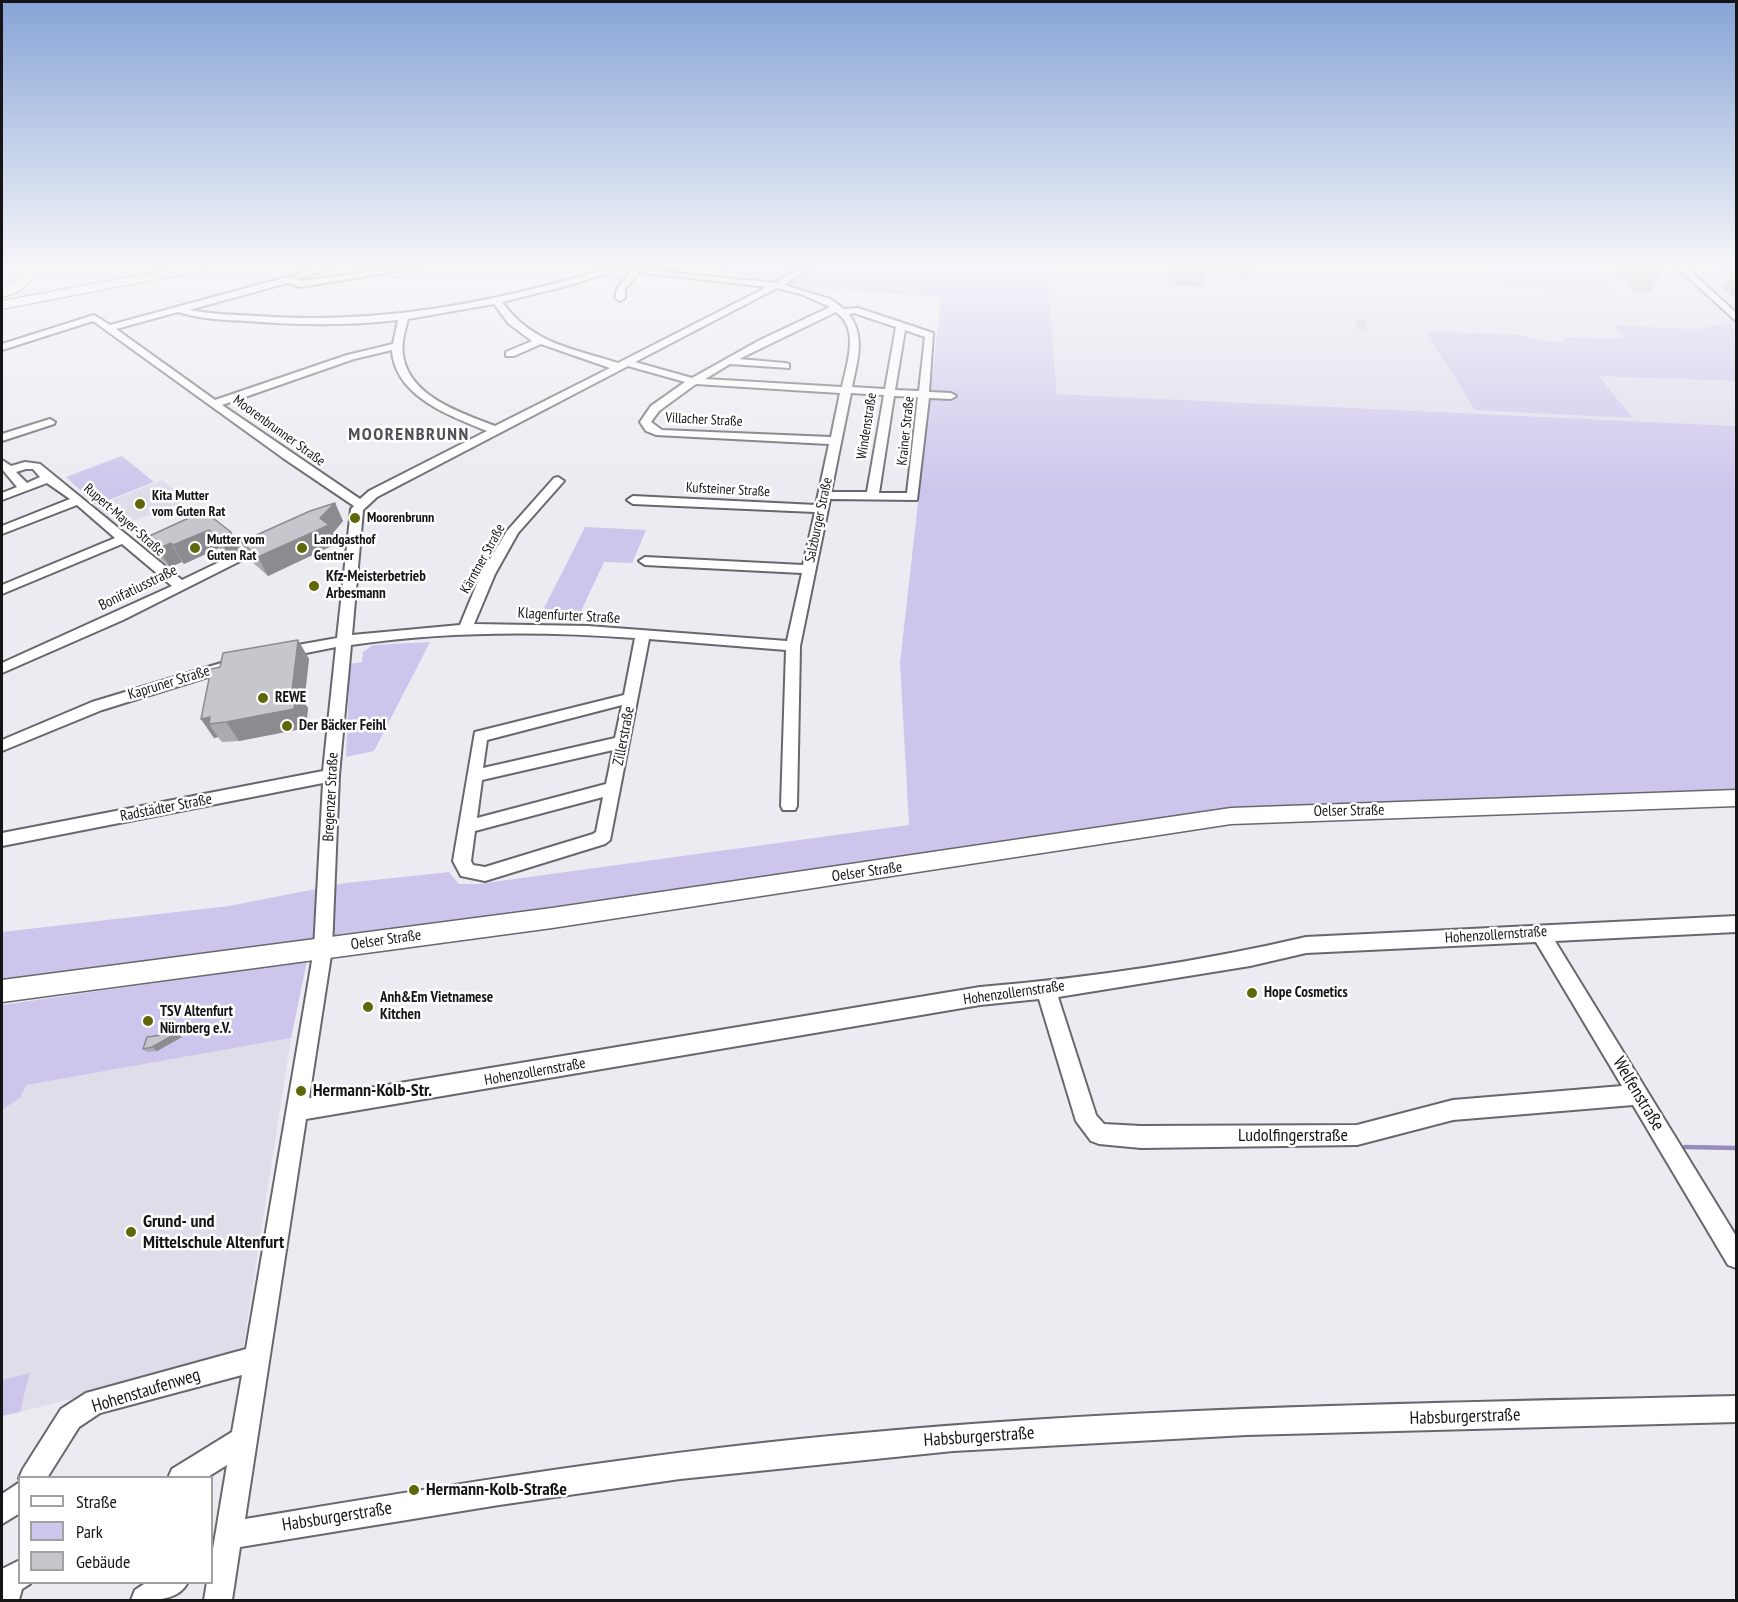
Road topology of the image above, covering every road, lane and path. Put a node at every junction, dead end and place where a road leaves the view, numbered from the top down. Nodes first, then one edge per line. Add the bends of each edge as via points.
1 (131, 343) edge
2 (399, 343) edge
3 (536, 343) edge
4 (546, 343) edge
5 (666, 343) edge
6 (769, 343) edge
7 (856, 343) edge
8 (898, 343) edge
9 (929, 343) edge
10 (398, 346) junction
11 (510, 354) dead end
12 (729, 361) junction
13 (623, 365) junction
14 (785, 366) dead end
15 (693, 381) junction
16 (846, 390) junction
17 (888, 391) junction
18 (925, 393) junction
19 (951, 396) dead end
20 (216, 404) junction
21 (50, 422) dead end
22 (497, 431) junction
23 (2, 438) edge
24 (836, 441) junction
25 (5, 466) edge
26 (48, 478) junction
27 (558, 481) dead end
28 (26, 488) junction
29 (825, 495) junction
30 (2, 497) edge
31 (872, 497) junction
32 (79, 500) junction
33 (633, 500) dead end
34 (822, 509) junction
35 (352, 510) junction
36 (2, 530) edge
37 (285, 537) edge
38 (122, 540) junction
39 (645, 561) dead end
40 (809, 569) junction
41 (181, 585) junction
42 (2, 590) edge
43 (465, 629) junction
44 (643, 636) junction
45 (343, 641) junction
46 (793, 646) junction
47 (2, 668) edge
48 (631, 698) junction
49 (623, 742) junction
50 (2, 746) edge
51 (331, 775) junction
52 (474, 776) junction
53 (614, 788) junction
54 (1737, 798) edge
55 (789, 806) dead end
56 (467, 827) junction
57 (2, 839) edge
58 (1737, 924) edge
59 (1540, 932) junction
60 (323, 949) junction
61 (1046, 990) junction
62 (2, 991) edge
63 (1638, 1095) junction
64 (297, 1110) junction
65 (1737, 1257) edge
66 (256, 1359) junction
67 (1737, 1410) edge
68 (243, 1440) junction
69 (33, 1476) edge
70 (184, 1476) edge
71 (18, 1496) edge
72 (2, 1511) edge
73 (222, 1548) edge
74 (18, 1575) edge
75 (171, 1584) edge
76 (5, 1600) edge
77 (145, 1600) edge
78 (218, 1600) edge

1 - 20 street, Moorenbrunner Straße
2 - 10 street
3 - 11 street
4 - 13 street
5 - 13 street
6 - 12 street, Villacher Straße
7 - 16 street, Salzburger Straße
8 - 17 street, Windenstraße
9 - 18 street, Krainer Straße
10 - 20 street via 330,364
10 - 22 street via 403,369 418,390 446,408
12 - 14 street
12 - 15 street, Villacher Straße
13 - 15 street
13 - 22 street
15 - 16 street
15 - 24 street, Villacher Straße via 649,415 645,422 650,429 660,433
16 - 17 street
16 - 24 street, Salzburger Straße
17 - 18 street
17 - 31 street, Windenstraße
18 - 19 street
18 - 31 street, Krainer Straße via 913,497
20 - 35 street, Moorenbrunner Straße via 346,497
21 - 23 street
22 - 35 street via 373,494
24 - 29 street, Salzburger Straße
25 - 26 street, Rupert-Mayer-Straße via 36,466
25 - 28 street, Rupert-Mayer-Straße
26 - 28 street
26 - 32 street, Rupert-Mayer-Straße
27 - 43 street, Kärntner Straße via 513,531 488,574
28 - 30 street
29 - 31 street, Krainer Straße
29 - 34 street, Salzburger Straße
32 - 36 street
32 - 38 street, Rupert-Mayer-Straße
33 - 34 street, Kufsteiner Straße
34 - 40 street, Salzburger Straße
35 - 45 street, Bregenzer Straße
37 - 41 street, Bonifatiusstraße
38 - 41 street, Rupert-Mayer-Straße
38 - 42 street
39 - 40 street
40 - 46 street, Salzburger Straße
41 - 47 street, Bonifatiusstraße
43 - 44 street, Klagenfurter Straße
43 - 45 street, Klagenfurter Straße
44 - 46 street, Klagenfurter Straße
44 - 48 street, Zillerstraße
45 - 50 street, Kapruner Straße via 214,669 97,706
45 - 51 street, Bregenzer Straße
46 - 55 street, Salzburger Straße
48 - 49 street, Zillerstraße
48 - 52 street via 480,736
49 - 52 street
49 - 53 street, Zillerstraße
51 - 57 street, Radstädter Straße
51 - 60 street, Bregenzer Straße
52 - 56 street
53 - 56 street
53 - 56 street, Zillerstraße via 604,835 599,839 485,874 467,871 463,866
54 - 60 main road, Oelser Straße via 1231,816
58 - 59 street, Hohenzollernstraße
59 - 61 street, Hohenzollernstraße via 1306,945 1250,958
59 - 63 street, Welfenstraße
60 - 62 main road, Oelser Straße
60 - 64 street
61 - 63 street, Ludolfingerstraße via 1087,1121 1099,1134 1357,1135 1453,1110
61 - 64 street, Hohenzollernstraße via 981,996
63 - 65 street, Welfenstraße
64 - 66 street
66 - 68 street
66 - 69 street, Hohenstaufenweg via 96,1402 70,1418
67 - 73 street, Habsburgerstraße via 1195,1424 815,1450 595,1476
68 - 70 street
68 - 73 street
71 - 72 street
73 - 78 street
74 - 76 street via 10,1580
75 - 77 street

